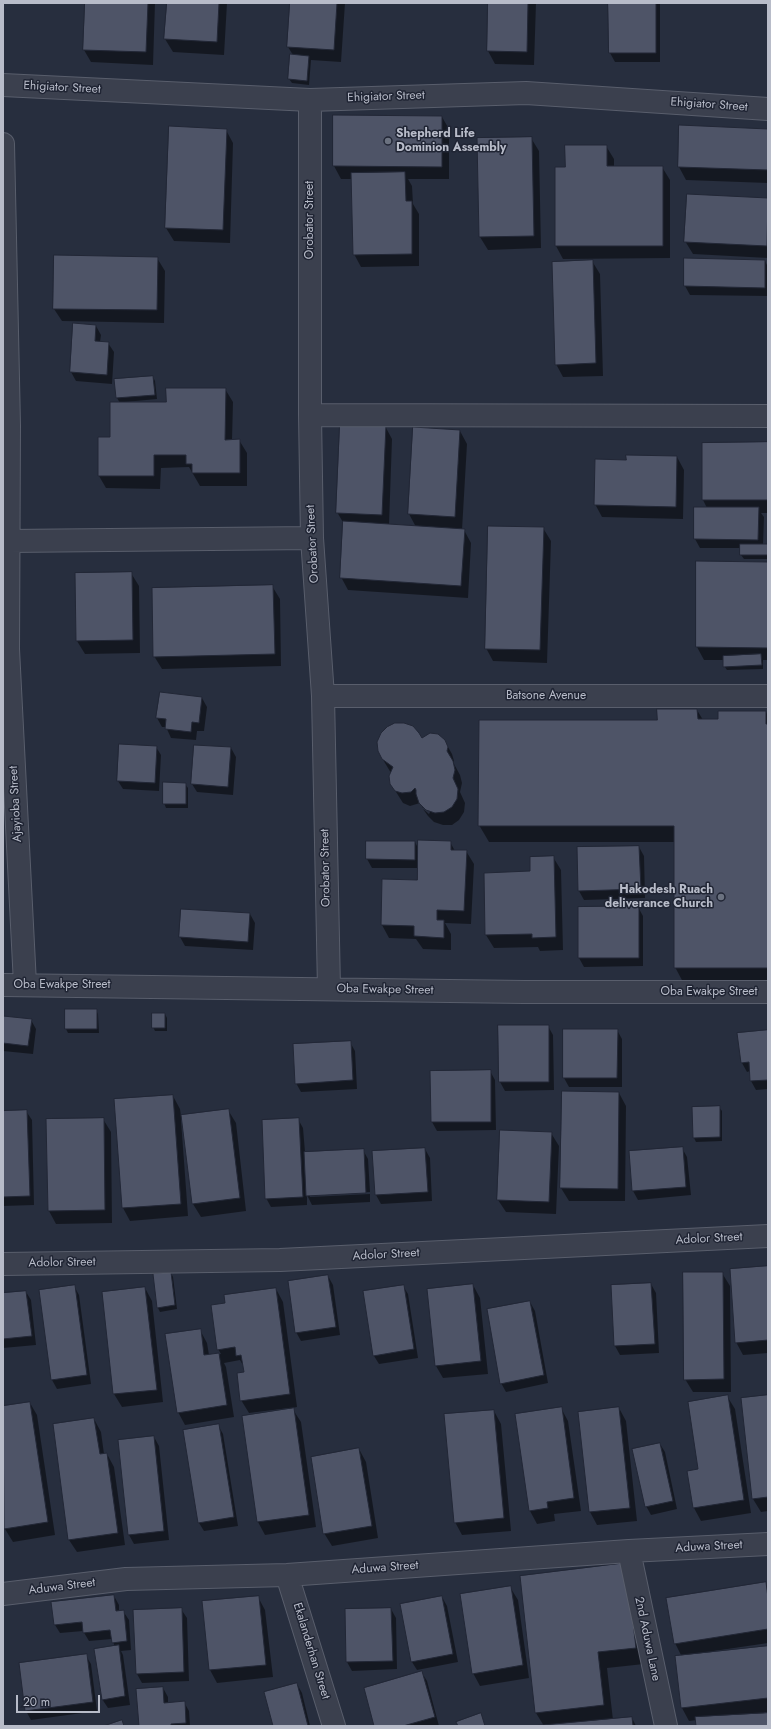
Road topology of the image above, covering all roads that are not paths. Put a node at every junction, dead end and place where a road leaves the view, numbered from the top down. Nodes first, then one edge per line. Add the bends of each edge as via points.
1 (3, 85) edge
2 (310, 100) junction
3 (768, 109) edge
4 (3, 144) edge
5 (5, 374) edge
6 (310, 415) junction
7 (768, 416) edge
8 (312, 538) junction
9 (9, 541) junction
10 (6, 649) edge
11 (323, 696) junction
12 (768, 696) edge
13 (25, 984) junction
14 (3, 985) edge
15 (329, 989) junction
16 (768, 992) edge
17 (768, 1236) edge
18 (3, 1264) edge
19 (768, 1544) edge
20 (628, 1551) junction
21 (287, 1575) junction
22 (3, 1594) edge
23 (334, 1726) edge
24 (666, 1726) edge

1 - 2 street, Ehigiator Street
2 - 3 street, Ehigiator Street via 526,93
2 - 6 street, Orobator Street
4 - 5 street, Ajayioba Street
5 - 9 street, Ajayioba Street
6 - 7 street
6 - 8 street, Orobator Street
8 - 9 street
8 - 11 street, Orobator Street
9 - 10 street, Ajayioba Street
10 - 13 street, Ajayioba Street
11 - 12 street, Batsone Avenue
11 - 15 street, Orobator Street
13 - 14 street, Oba Ewakpe Street
13 - 15 street, Oba Ewakpe Street
15 - 16 street, Oba Ewakpe Street
17 - 18 street, Adolor Street via 280,1260
19 - 20 street, Aduwa Street
20 - 21 street, Aduwa Street
20 - 24 street, 2nd Aduwa Lane
21 - 22 street, Aduwa Street via 126,1579
21 - 23 street, Ekalanderhan Street

